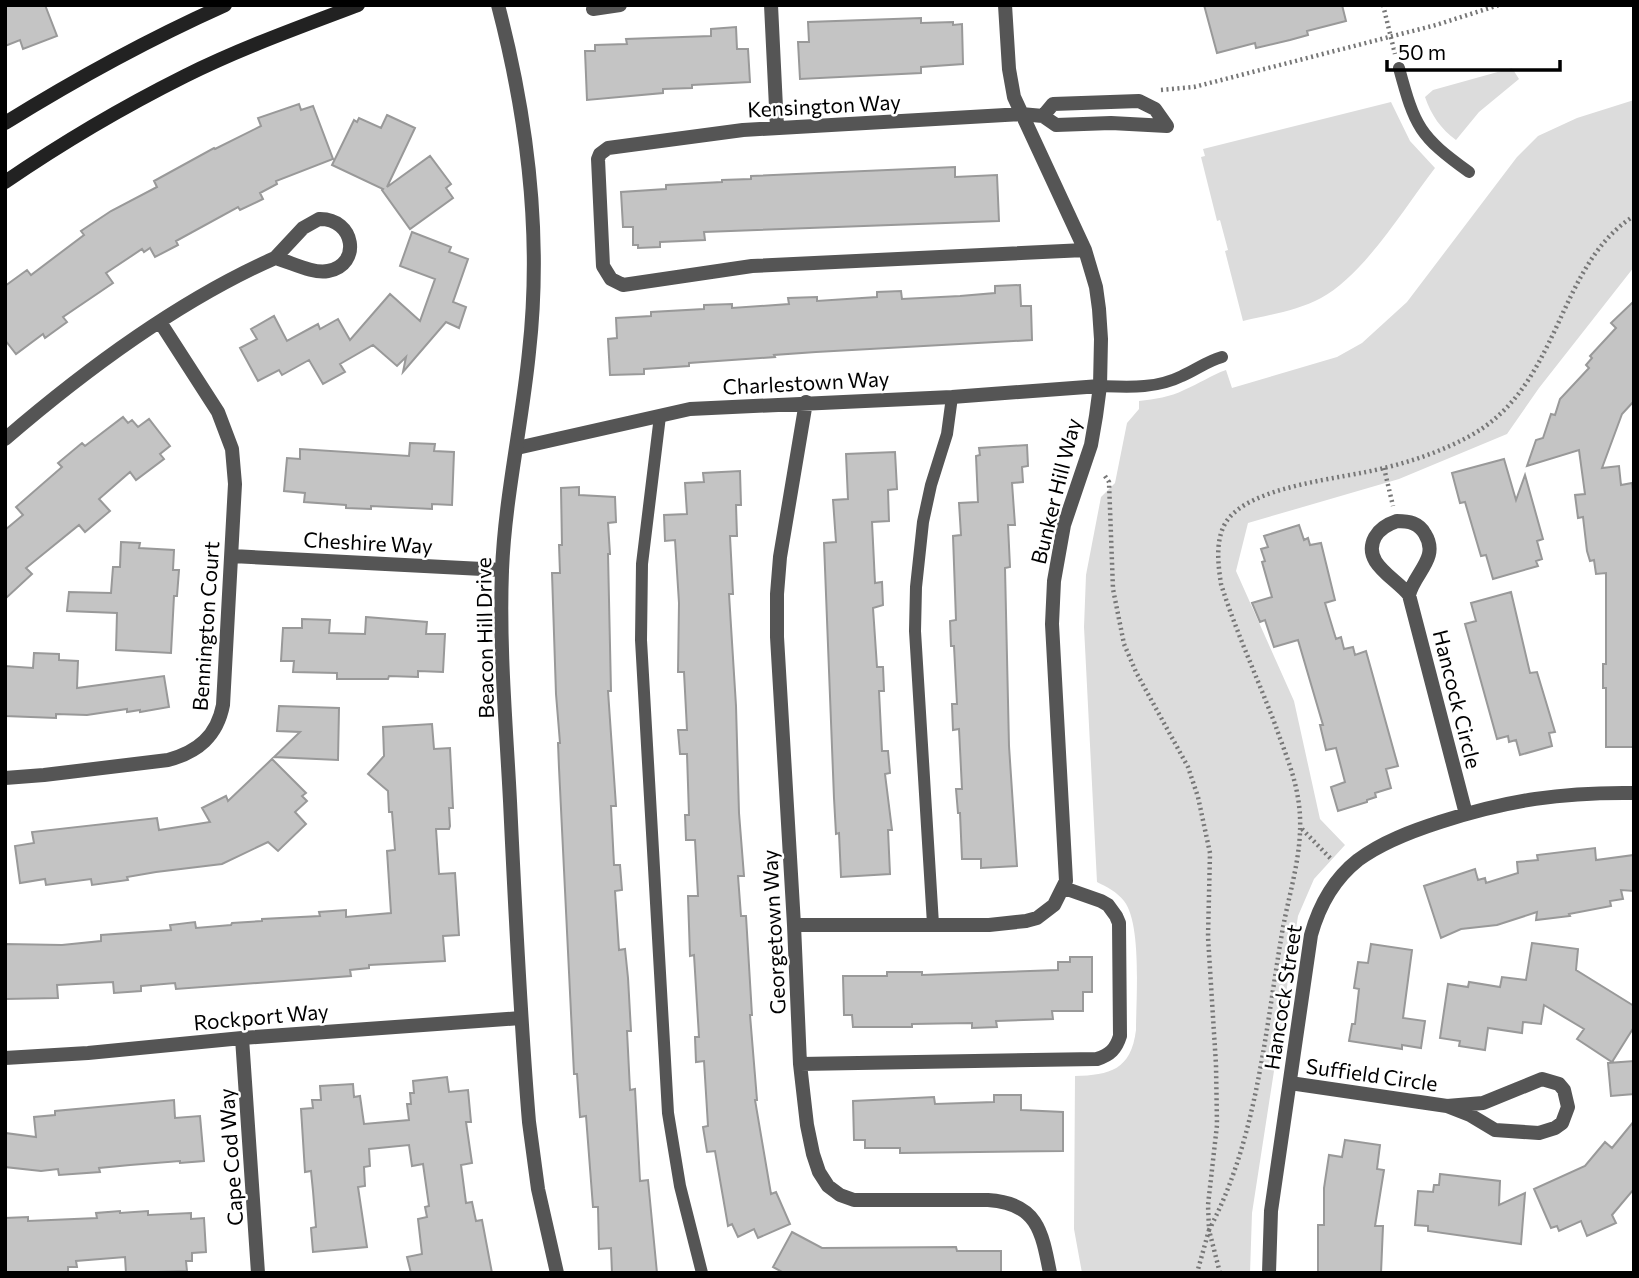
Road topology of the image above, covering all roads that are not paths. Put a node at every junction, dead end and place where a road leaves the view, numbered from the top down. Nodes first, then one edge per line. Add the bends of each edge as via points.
1 (225, 5) edge
2 (358, 5) edge
3 (498, 5) edge
4 (620, 5) edge
5 (771, 5) edge
6 (1005, 5) edge
7 (593, 9) dead end
8 (1399, 68) road end
9 (1021, 114) junction
10 (1043, 116) junction
11 (5, 123) edge
12 (777, 128) junction
13 (1469, 172) dead end
14 (7, 177) edge
15 (1085, 250) junction
16 (275, 258) junction
17 (160, 322) junction
18 (1222, 357) dead end
19 (1100, 387) junction
20 (952, 397) junction
21 (806, 402) junction
22 (660, 416) junction
23 (5, 439) edge
24 (517, 448) junction
25 (232, 556) junction
26 (502, 570) junction
27 (1409, 595) junction
28 (5, 778) edge
29 (1634, 793) edge
30 (1466, 814) junction
31 (1065, 888) junction
32 (933, 924) junction
33 (794, 925) junction
34 (521, 1018) junction
35 (242, 1038) junction
36 (5, 1058) edge
37 (800, 1064) junction
38 (1290, 1083) junction
39 (1447, 1106) junction
40 (258, 1273) edge
41 (556, 1273) edge
42 (702, 1273) edge
43 (1050, 1273) edge
44 (1269, 1273) edge

1 - 11 main road via 112,61
2 - 14 main road via 185,76
3 - 24 street, Beacon Hill Drive via 519,94 532,236 530,349
4 - 7 street
5 - 12 street
6 - 9 street, Bunker Hill Way via 1010,76
8 - 13 lane via 1421,130
9 - 10 street, Kensington Way
9 - 12 street, Kensington Way
9 - 15 street, Bunker Hill Way
10 - 10 street, Kensington Way via 1056,125 1167,126 1155,109 1139,101 1053,104
12 - 15 street, Kensington Way via 608,148 598,159 601,259 611,279 623,285 752,266
15 - 19 street, Bunker Hill Way via 1100,309
16 - 16 street via 319,271 335,269 350,250 348,233 336,222 319,219 303,228
16 - 17 street
17 - 23 street
17 - 25 street, Bennington Court via 208,395 229,437 235,467
18 - 19 lane via 1153,386
19 - 20 street, Charlestown Way
19 - 31 street, Bunker Hill Way via 1091,444 1064,525 1054,581 1052,624
20 - 21 street, Charlestown Way
20 - 32 lane via 947,434 930,485 916,587
21 - 22 street, Charlestown Way via 690,409
21 - 33 street, Georgetown Way via 777,594
22 - 24 street, Charlestown Way
22 - 42 lane via 642,564 641,640 668,1113
24 - 26 street, Beacon Hill Drive
25 - 26 street, Cheshire Way
25 - 28 street, Bennington Court via 223,705 219,723 209,737 193,751 168,760
26 - 34 street, Beacon Hill Drive
27 - 27 street via 1373,558 1377,534 1397,521 1416,524 1430,545 1428,561
27 - 30 street, Hancock Circle
29 - 30 street, Hancock Street via 1558,795
30 - 38 street, Hancock Street via 1370,852 1326,896 1311,935
31 - 32 street via 1054,905 1026,921
31 - 37 street via 1108,905 1119,923 1120,1036 1111,1053 1097,1059
32 - 33 street
33 - 37 street, Georgetown Way
34 - 35 street, Rockport Way
34 - 41 street, Beacon Hill Drive via 528,1122
35 - 36 street, Rockport Way
35 - 40 street, Cape Cod Way
37 - 43 street, Georgetown Way via 813,1153 819,1172 834,1191 871,1202 988,1200 1017,1205 1041,1232
38 - 39 street, Suffield Circle
38 - 44 street, Hancock Street via 1271,1211
39 - 39 street, Suffield Circle via 1495,1130 1539,1133 1562,1123 1569,1107 1559,1084 1542,1079 1483,1103

